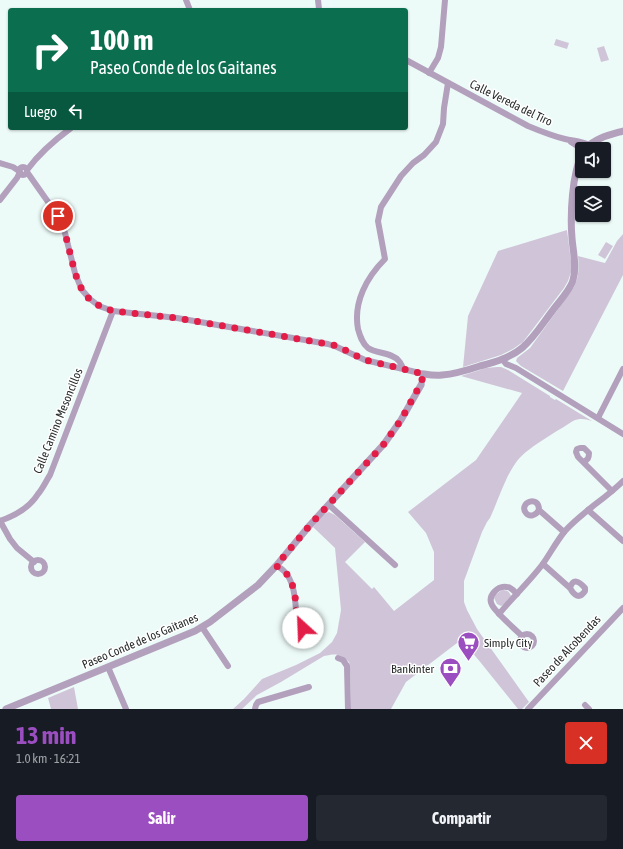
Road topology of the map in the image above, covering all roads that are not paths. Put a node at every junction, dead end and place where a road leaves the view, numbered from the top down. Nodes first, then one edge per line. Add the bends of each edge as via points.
1 (445, 0) edge
2 (408, 61) edge
3 (429, 73) junction
4 (448, 83) junction
5 (68, 130) edge
6 (623, 131) edge
7 (566, 139) junction
8 (583, 142) edge
9 (594, 142) edge
10 (575, 144) edge
11 (0, 163) edge
12 (24, 171) junction
13 (576, 178) edge
14 (0, 200) edge
15 (113, 311) junction
16 (506, 358) junction
17 (404, 369) junction
18 (623, 369) edge
19 (426, 374) junction
20 (420, 385) joint
21 (598, 418) junction
22 (623, 434) edge
23 (584, 462) dead end
24 (623, 481) edge
25 (612, 491) junction
26 (328, 505) junction
27 (539, 510) dead end
28 (588, 510) junction
29 (0, 521) edge
30 (564, 532) junction
31 (623, 541) edge
32 (34, 562) dead end
33 (542, 564) junction
34 (395, 565) dead end
35 (276, 566) junction
36 (570, 588) dead end
37 (517, 594) junction
38 (623, 608) edge
39 (499, 614) junction
40 (297, 620) dead end
41 (202, 627) junction
42 (522, 636) dead end
43 (338, 658) dead end
44 (228, 666) dead end
45 (108, 667) junction
46 (309, 687) dead end
47 (6, 709) edge
48 (126, 709) edge
49 (255, 709) edge
50 (348, 709) edge
51 (528, 709) edge

1 - 3 street via 441,47
2 - 3 street, Calle Vereda del Tiro
3 - 4 street, Calle Vereda del Tiro
4 - 7 street, Calle Vereda del Tiro via 528,126
4 - 17 street via 442,124 436,142 401,176 381,207 378,221 385,259 376,268 358,303 357,321 362,342 368,348 398,360
5 - 12 street
6 - 9 street
7 - 8 street, Calle Vereda del Tiro
7 - 10 street, Calle Vereda del Tiro
11 - 12 street
12 - 14 street
12 - 15 street via 58,216 82,290 90,300
13 - 16 street via 572,196 575,269 573,281 531,340
15 - 17 street via 177,318 328,344 365,360
15 - 29 street, Calle Camino Mesoncillos via 50,475 38,495 26,507
16 - 19 street via 453,373
16 - 21 street via 508,366 516,368
17 - 19 street
18 - 21 street
19 - 20 street, Paseo Conde de los Gaitanes
20 - 26 street, Paseo Conde de los Gaitanes via 401,420 384,444
21 - 22 street
23 - 25 street
24 - 25 street
25 - 28 street
26 - 34 street
26 - 35 street, Paseo Conde de los Gaitanes
27 - 30 street
28 - 30 street
28 - 31 street
29 - 32 street via 18,548
30 - 33 street
33 - 36 street
33 - 37 street
35 - 40 street via 284,571 293,587
35 - 41 street, Paseo Conde de los Gaitanes via 258,585
37 - 39 street
37 - 39 street via 504,586 493,594 492,605
38 - 51 street, Paseo de Alcobendas
39 - 42 street
41 - 44 street
41 - 45 street, Paseo Conde de los Gaitanes
43 - 50 street via 347,666
45 - 47 street, Paseo Conde de los Gaitanes
45 - 48 street
46 - 49 street via 258,702

